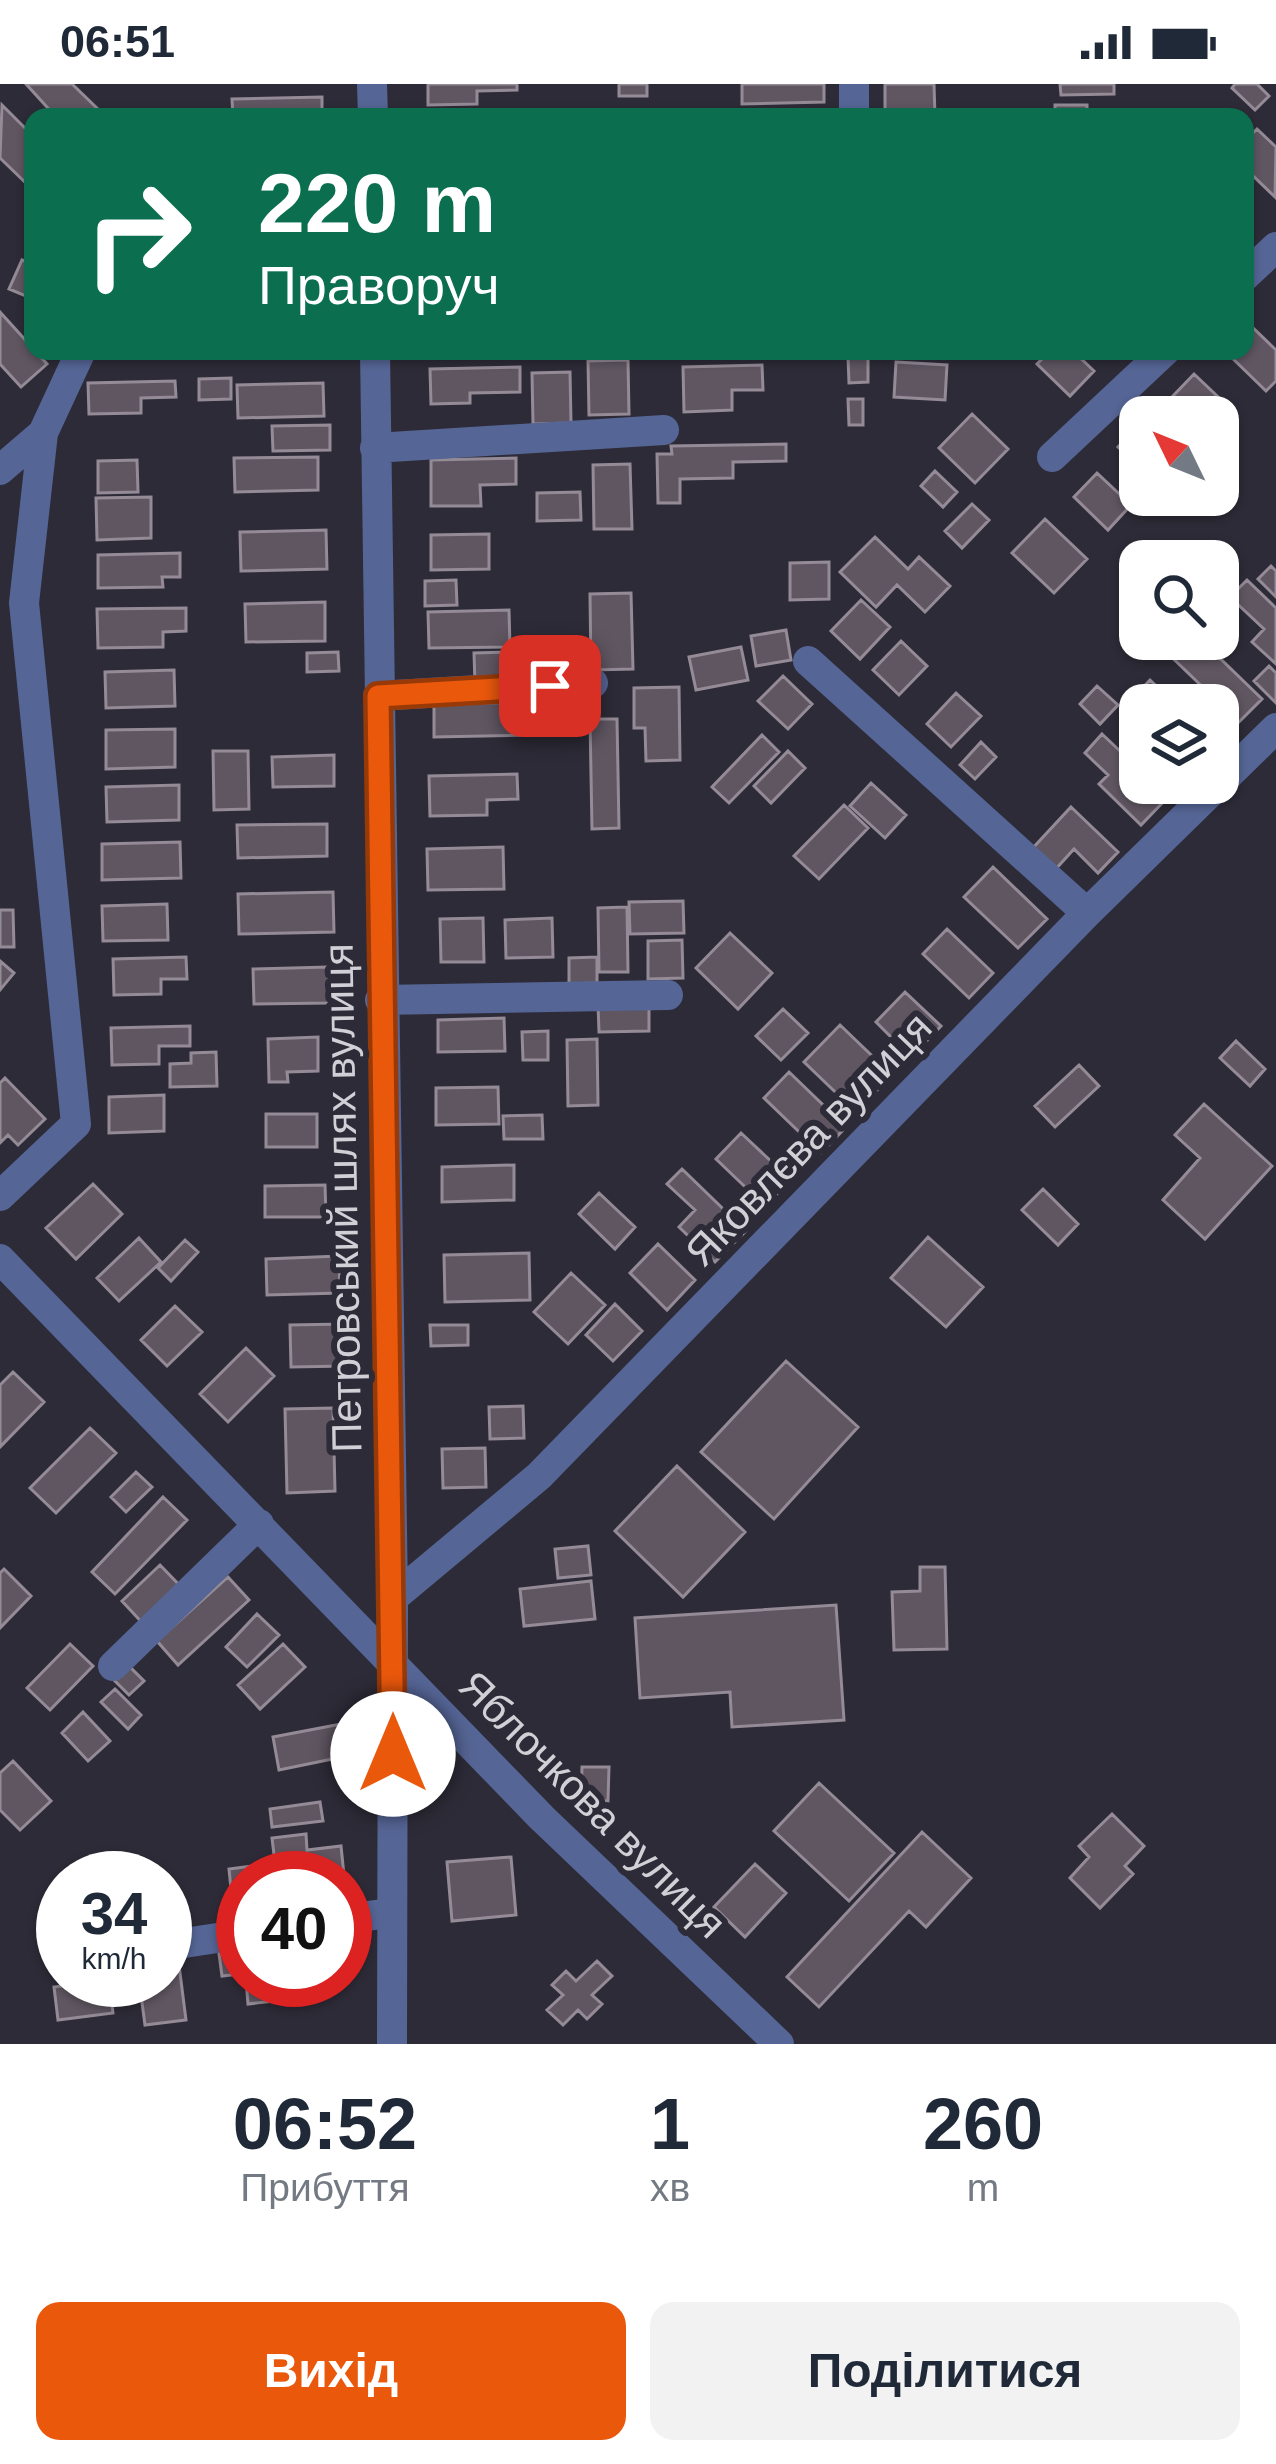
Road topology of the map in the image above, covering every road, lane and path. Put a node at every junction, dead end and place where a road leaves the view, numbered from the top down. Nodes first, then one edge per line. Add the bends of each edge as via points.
1 (1276, 247) edge
2 (1254, 268) edge
3 (77, 360) edge
4 (375, 360) edge
5 (1155, 360) edge
6 (664, 430) dead end
7 (44, 433) junction
8 (376, 448) junction
9 (1052, 457) dead end
10 (0, 470) edge
11 (808, 661) dead end
12 (592, 683) dead end
13 (378, 696) junction
14 (1276, 728) edge
15 (1087, 913) junction
16 (668, 995) dead end
17 (380, 1000) junction
18 (0, 1196) edge
19 (0, 1259) edge
20 (259, 1525) junction
21 (393, 1598) junction
22 (393, 1664) junction
23 (113, 1666) dead end
24 (390, 1913) junction
25 (372, 1915) edge
26 (392, 2044) edge
27 (779, 2044) edge

1 - 2 street
3 - 7 street
4 - 8 street, Петровський шлях вулиця
5 - 9 street
6 - 8 street
7 - 10 street
7 - 18 street via 24,603 76,1124
8 - 13 street, Петровський шлях вулиця
11 - 15 street
12 - 13 street
13 - 17 street, Петровський шлях вулиця
14 - 15 street, Яковлєва вулиця
15 - 21 street, Яковлєва вулиця via 539,1476
16 - 17 street
17 - 21 street, Петровський шлях вулиця
19 - 20 street, Яблочкова вулиця
20 - 22 street, Яблочкова вулиця
20 - 23 street
21 - 22 street, Петровський шлях вулиця
22 - 24 street, Петровський шлях вулиця
22 - 27 street, Яблочкова вулиця
24 - 25 street
24 - 26 street, Петровський шлях вулиця

